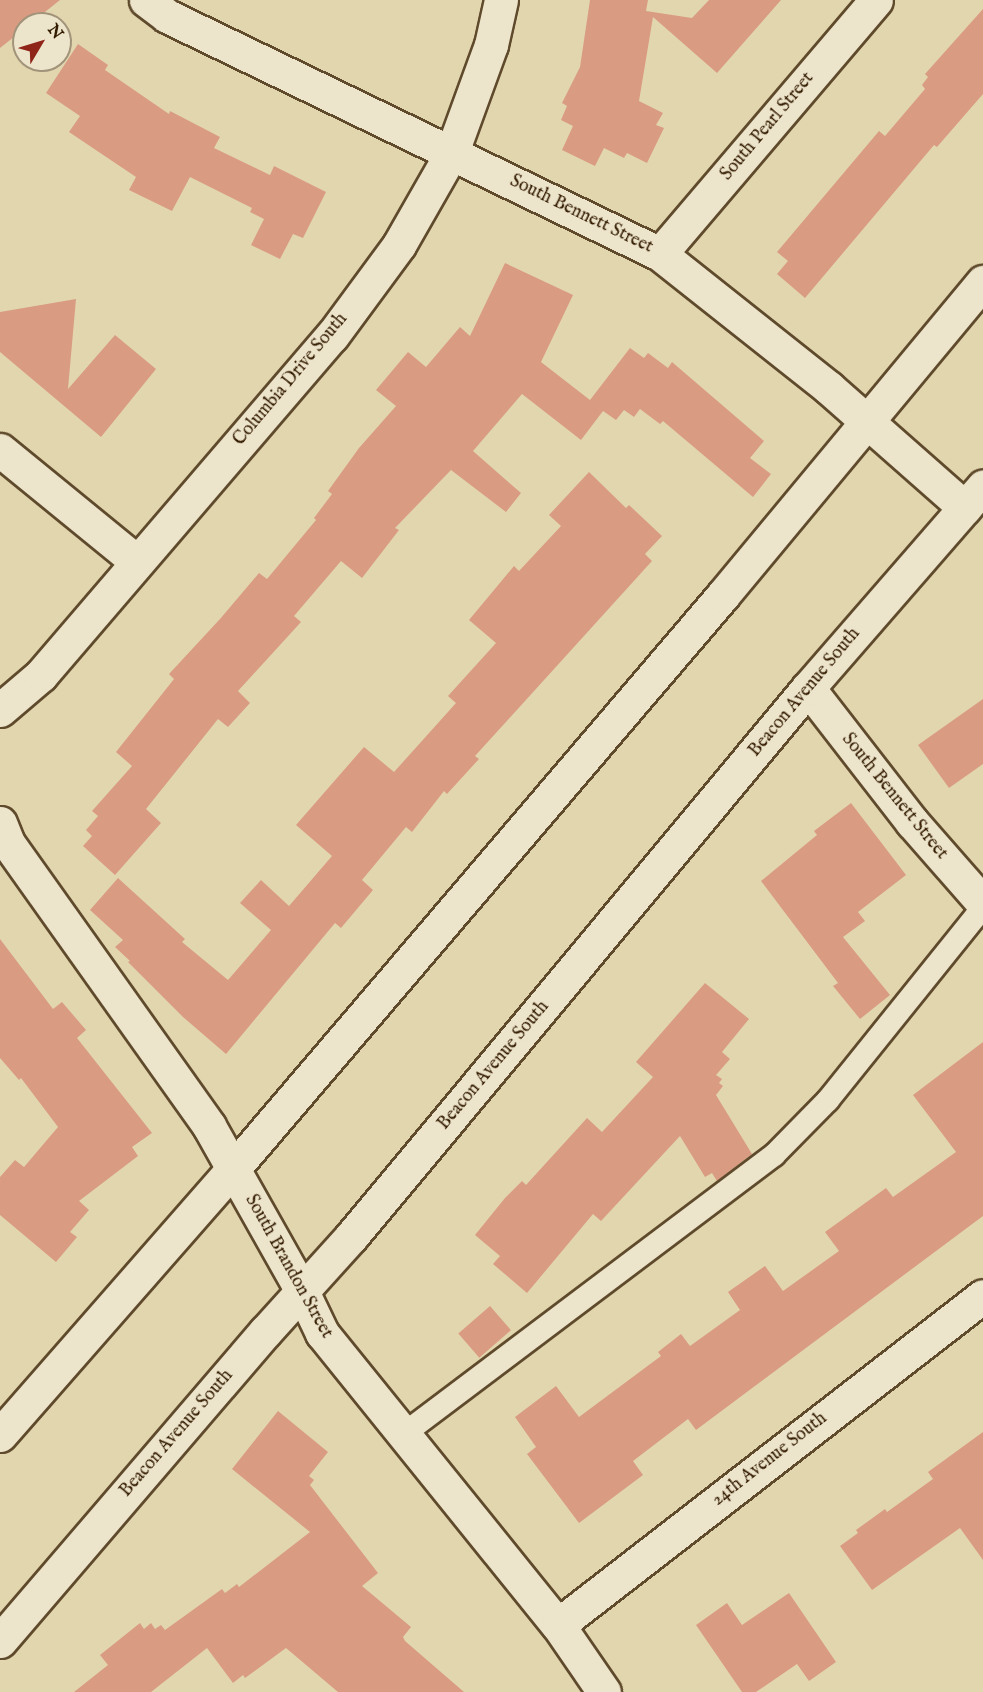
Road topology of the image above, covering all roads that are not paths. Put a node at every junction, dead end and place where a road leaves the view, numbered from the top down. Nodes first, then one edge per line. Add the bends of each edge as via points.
1 (146, 0) edge
2 (501, 0) edge
3 (876, 0) edge
4 (452, 152) junction
5 (660, 254) junction
6 (983, 282) edge
7 (869, 422) junction
8 (0, 450) edge
9 (974, 497) edge
10 (136, 561) junction
11 (807, 688) junction
12 (0, 710) edge
13 (0, 823) edge
14 (983, 905) edge
15 (233, 1169) junction
16 (302, 1291) junction
17 (983, 1296) edge
18 (405, 1433) junction
19 (0, 1435) edge
20 (558, 1625) junction
21 (0, 1641) edge
22 (604, 1692) edge

1 - 4 street, South Bennett Street via 167,16
2 - 4 street, Columbia Drive South via 491,45
3 - 5 street, South Pearl Street
4 - 5 street, South Bennett Street
4 - 10 street, Columbia Drive South via 399,245 332,336
5 - 7 street, South Bennett Street
6 - 7 street
7 - 9 street, South Bennett Street
7 - 15 street
8 - 10 street
9 - 11 street, Beacon Avenue South
10 - 12 street, Columbia Drive South via 41,675
11 - 14 street, South Bennett Street
11 - 16 street, Beacon Avenue South
13 - 15 street, South Brandon Street via 8,843 209,1126
14 - 18 lane via 828,1100 774,1155
15 - 16 street, South Brandon Street
15 - 19 street
16 - 18 street, South Brandon Street via 322,1333
16 - 21 street, Beacon Avenue South
17 - 20 street, 24th Avenue South
18 - 20 street, South Brandon Street
20 - 22 street, South Brandon Street

